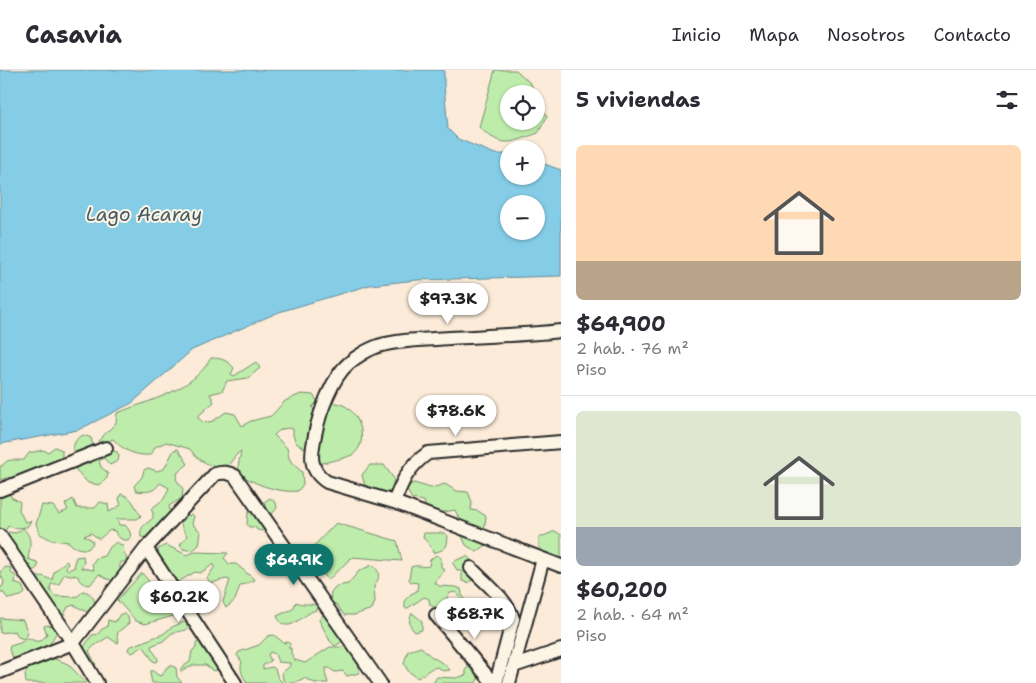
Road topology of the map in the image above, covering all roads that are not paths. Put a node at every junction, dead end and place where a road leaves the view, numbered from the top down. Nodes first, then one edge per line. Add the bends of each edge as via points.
1 (561, 331) edge
2 (561, 442) edge
3 (547, 443) junction
4 (106, 448) dead end
5 (561, 448) edge
6 (0, 490) edge
7 (394, 502) junction
8 (0, 536) edge
9 (146, 548) junction
10 (543, 559) junction
11 (561, 566) edge
12 (471, 568) dead end
13 (436, 615) dead end
14 (72, 643) junction
15 (561, 650) edge
16 (514, 666) junction
17 (0, 672) edge
18 (97, 683) edge
19 (235, 683) edge
20 (380, 683) edge
21 (494, 683) edge
22 (509, 683) edge

1 - 7 street via 403,341 376,346 348,364 331,389 317,426 312,454 314,469 327,482
2 - 3 street
3 - 5 street
3 - 7 street via 428,453 404,476
4 - 6 street
7 - 10 street
8 - 14 street
9 - 14 street
9 - 19 street
9 - 20 street via 215,474 235,476
10 - 11 street
10 - 16 street
12 - 21 street via 502,601 513,619
13 - 21 street
14 - 17 street
14 - 18 street
15 - 16 street
16 - 22 street

